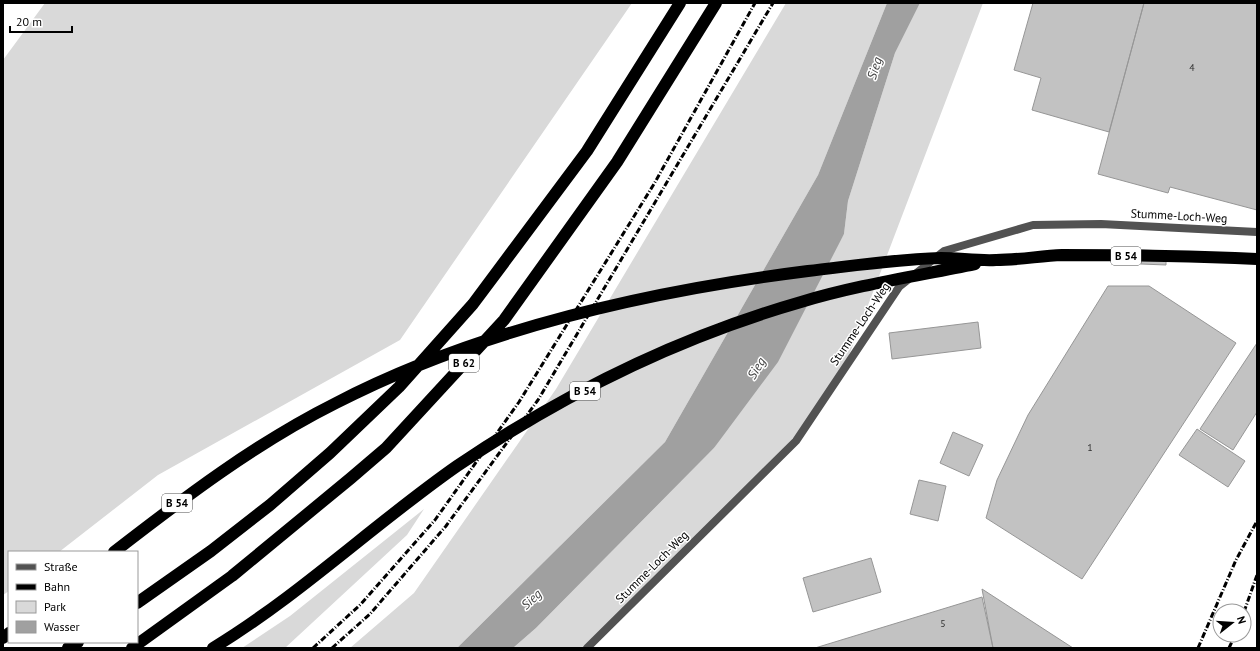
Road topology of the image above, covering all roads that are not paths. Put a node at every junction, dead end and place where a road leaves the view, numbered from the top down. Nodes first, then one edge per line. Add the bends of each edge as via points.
1 (680, 3) edge
2 (716, 3) edge
3 (1257, 232) edge
4 (1257, 259) edge
5 (995, 260) junction
6 (115, 551) edge
7 (138, 602) edge
8 (132, 648) edge
9 (214, 648) edge
10 (588, 648) edge

1 - 7 highway, B 62 via 587,151 473,304 399,387 330,453 270,505 211,551
2 - 8 highway, B 62 via 617,162 504,320 386,448 232,576
3 - 10 street, Stumme-Loch-Weg via 1101,224 1033,225 944,251 899,287 796,441
4 - 5 highway, B 54 via 1061,255
5 - 6 highway, B 54 via 942,258 888,262 731,281 607,306 509,334 440,357 387,379 338,401 290,427 174,506
5 - 9 highway, B 54 via 801,301 731,324 613,376 555,406 458,466 387,518 264,615

